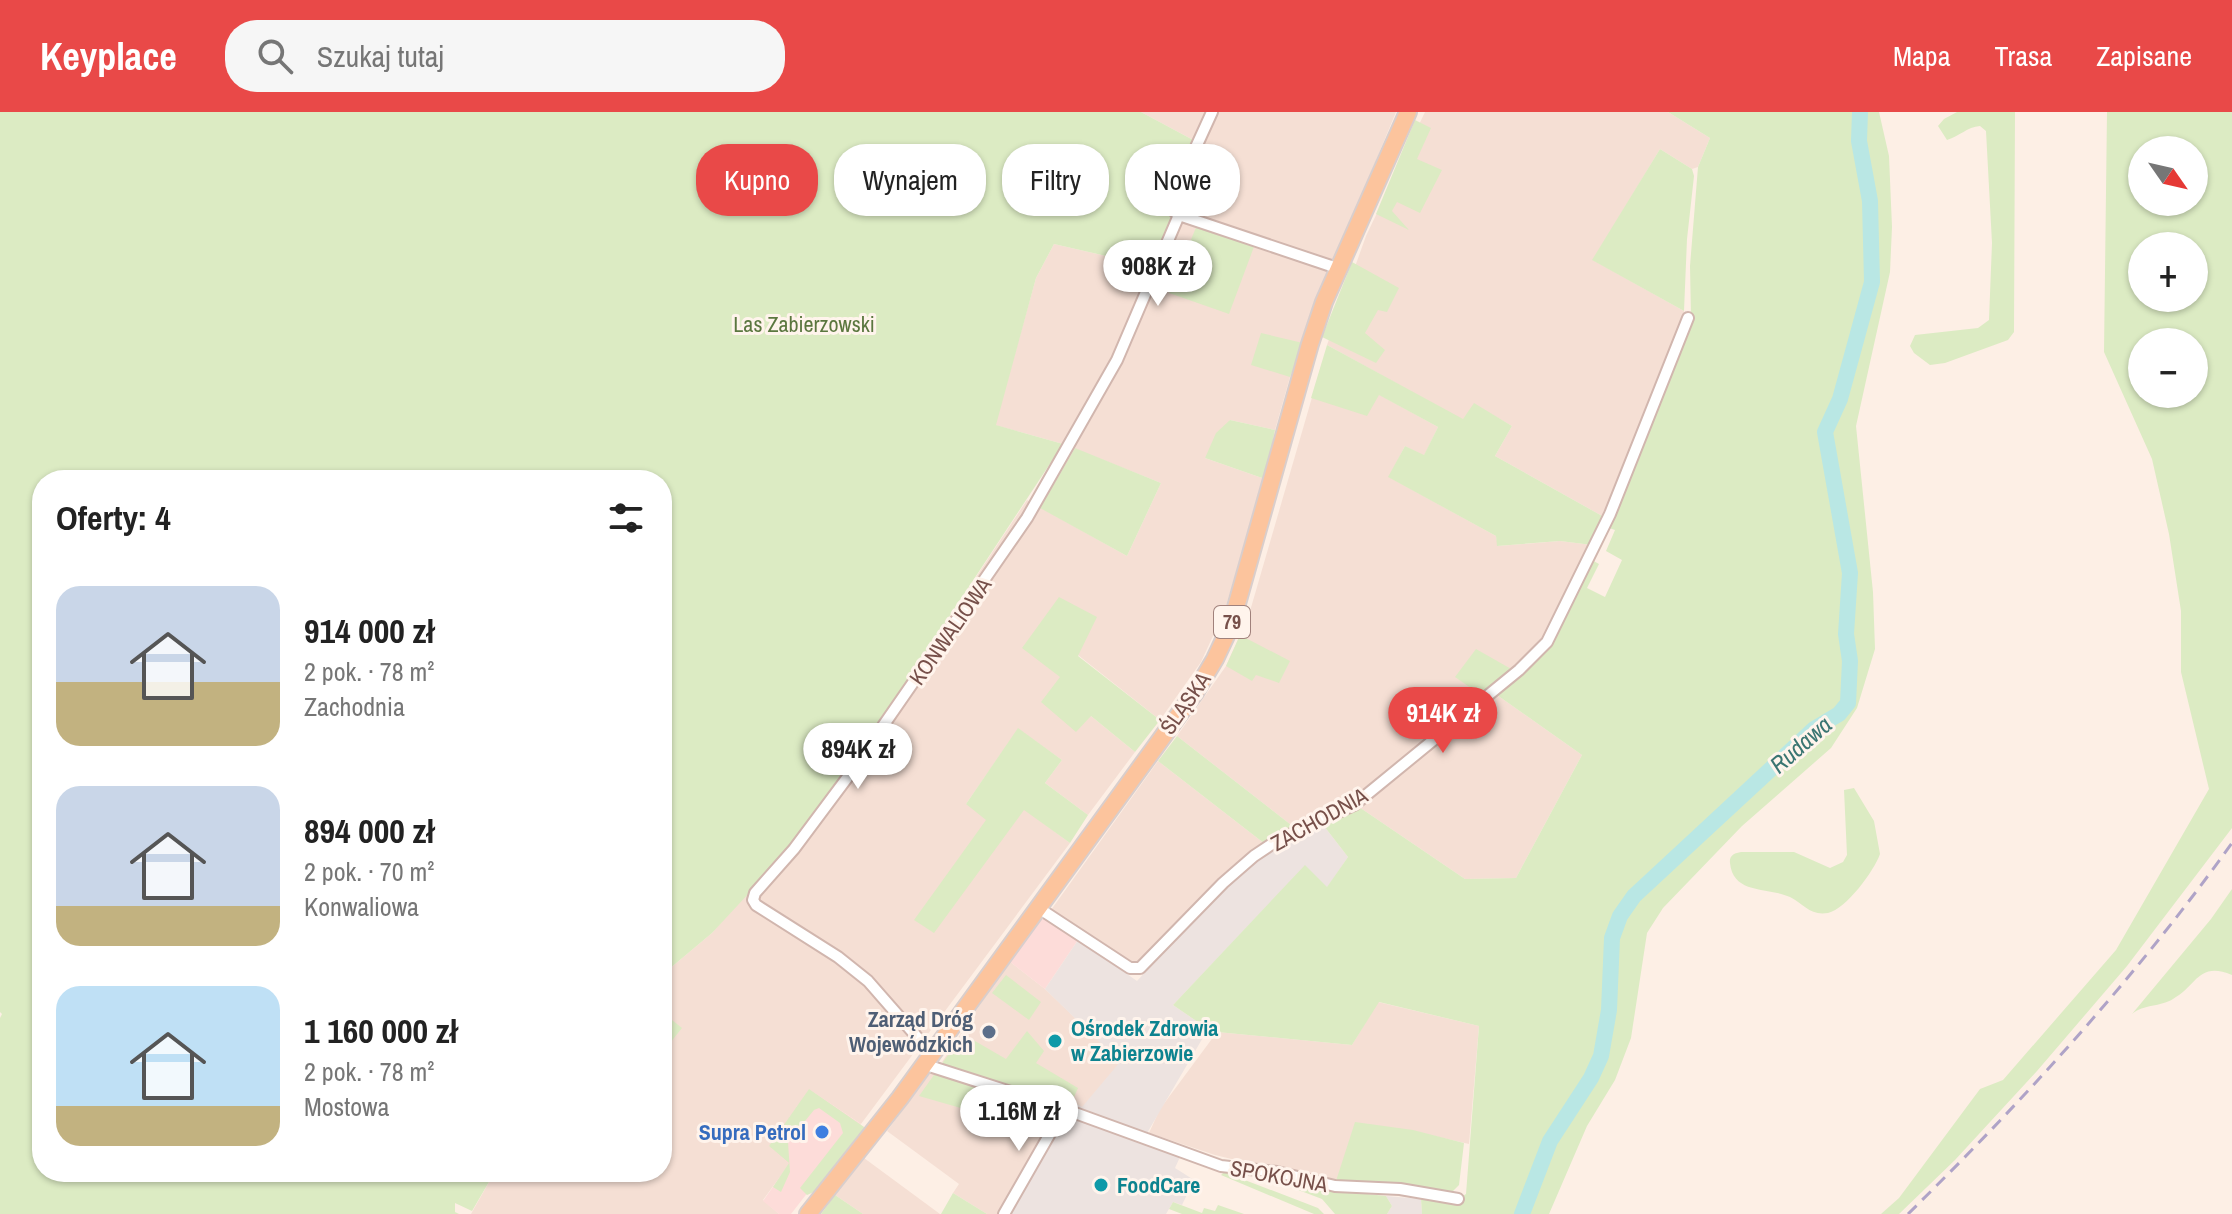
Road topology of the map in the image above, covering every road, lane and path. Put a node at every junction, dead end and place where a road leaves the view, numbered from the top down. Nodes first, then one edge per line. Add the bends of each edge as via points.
1 (1212, 112) edge
2 (1408, 112) edge
3 (1197, 144) edge
4 (1179, 216) edge
5 (1182, 216) edge
6 (1337, 268) junction
7 (1688, 318) dead end
8 (1037, 907) junction
9 (927, 1058) junction
10 (1064, 1109) junction
11 (1458, 1199) dead end
12 (808, 1214) edge
13 (1004, 1214) edge

1 - 3 street, KONWALIOWA
2 - 6 main road, ŚLĄSKA / 79
4 - 9 street, KONWALIOWA via 1117,360 1027,518 860,760 755,893 753,900 764,912 868,981
5 - 6 street
6 - 8 main road, ŚLĄSKA / 79 via 1221,648 1196,691
7 - 8 street, ZACHODNIA via 1610,514 1547,642 1519,670 1354,805 1254,856 1140,968 1130,968
8 - 9 main road, ŚLĄSKA / 79
9 - 10 street, SPOKOJNA
9 - 12 main road, ŚLĄSKA / 79
10 - 11 street, SPOKOJNA via 1221,1166 1335,1186
10 - 13 street

